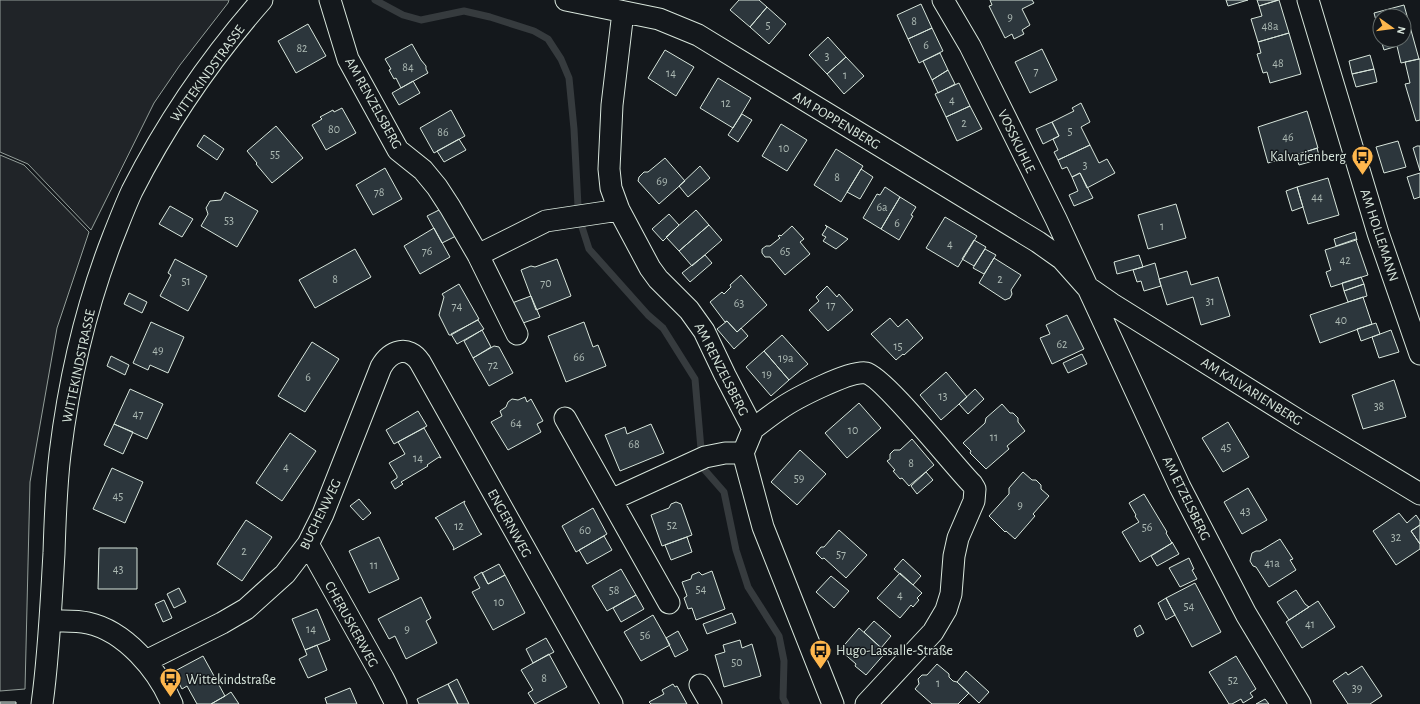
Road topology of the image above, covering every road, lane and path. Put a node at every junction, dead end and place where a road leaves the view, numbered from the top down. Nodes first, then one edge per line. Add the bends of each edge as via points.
1 (262, 0) edge
2 (330, 0) edge
3 (566, 0) edge
4 (943, 0) edge
5 (1308, 0) edge
6 (617, 7) edge
7 (619, 210) junction
8 (478, 255) junction
9 (1086, 286) junction
10 (517, 334) dead end
11 (401, 351) joint
12 (1420, 354) edge
13 (566, 418) dead end
14 (753, 429) junction
15 (743, 453) junction
16 (1420, 494) edge
17 (611, 500) junction
18 (308, 544) junction
19 (669, 603) dead end
20 (50, 621) junction
21 (146, 661) junction
22 (700, 685) dead end
23 (829, 703) edge
24 (42, 704) edge
25 (172, 704) edge
26 (396, 704) edge
27 (612, 704) edge
28 (711, 704) edge
29 (866, 704) edge
30 (1300, 704) edge

1 - 20 street, WITTEKINDSTRASSE via 196,85 169,126 132,192 100,274 82,334 60,455
2 - 8 street, AM RENZELSBERG via 348,59 398,150 423,170 436,187
3 - 6 street, AM POPPENBERG
4 - 9 street, VOSSKUHLE via 973,53 1056,219
5 - 12 street, AM HOLLEMANN via 1378,233
6 - 7 street, AM RENZELSBERG via 609,169 611,188
6 - 9 street, AM POPPENBERG via 659,19 698,35 1038,242 1062,259
7 - 8 street via 546,221
7 - 14 street, AM RENZELSBERG via 650,268 689,310 704,331
8 - 10 street, AM RENZELSBERG
9 - 16 street, AM KALVARIENBERG
9 - 30 street, AM ETZELSBERG via 1184,494 1246,614
11 - 18 street, BUCHENWEG via 387,357 381,367 332,492
11 - 27 street, ENGERNWEG via 412,355 420,362
13 - 17 street
14 - 15 street, AM RENZELSBERG
14 - 29 street via 792,402 843,377 865,373 872,375 889,391 975,489 974,501 958,538 954,556 952,594 946,610 933,632
15 - 17 street via 704,457
15 - 23 street via 763,527
17 - 19 street
18 - 21 street, BUCHENWEG via 286,574 246,608 222,623
18 - 26 street, CHERUSKERWEG
20 - 21 street via 79,622 98,626 124,641
20 - 24 street, WITTEKINDSTRASSE
21 - 25 street via 162,683
22 - 28 street

